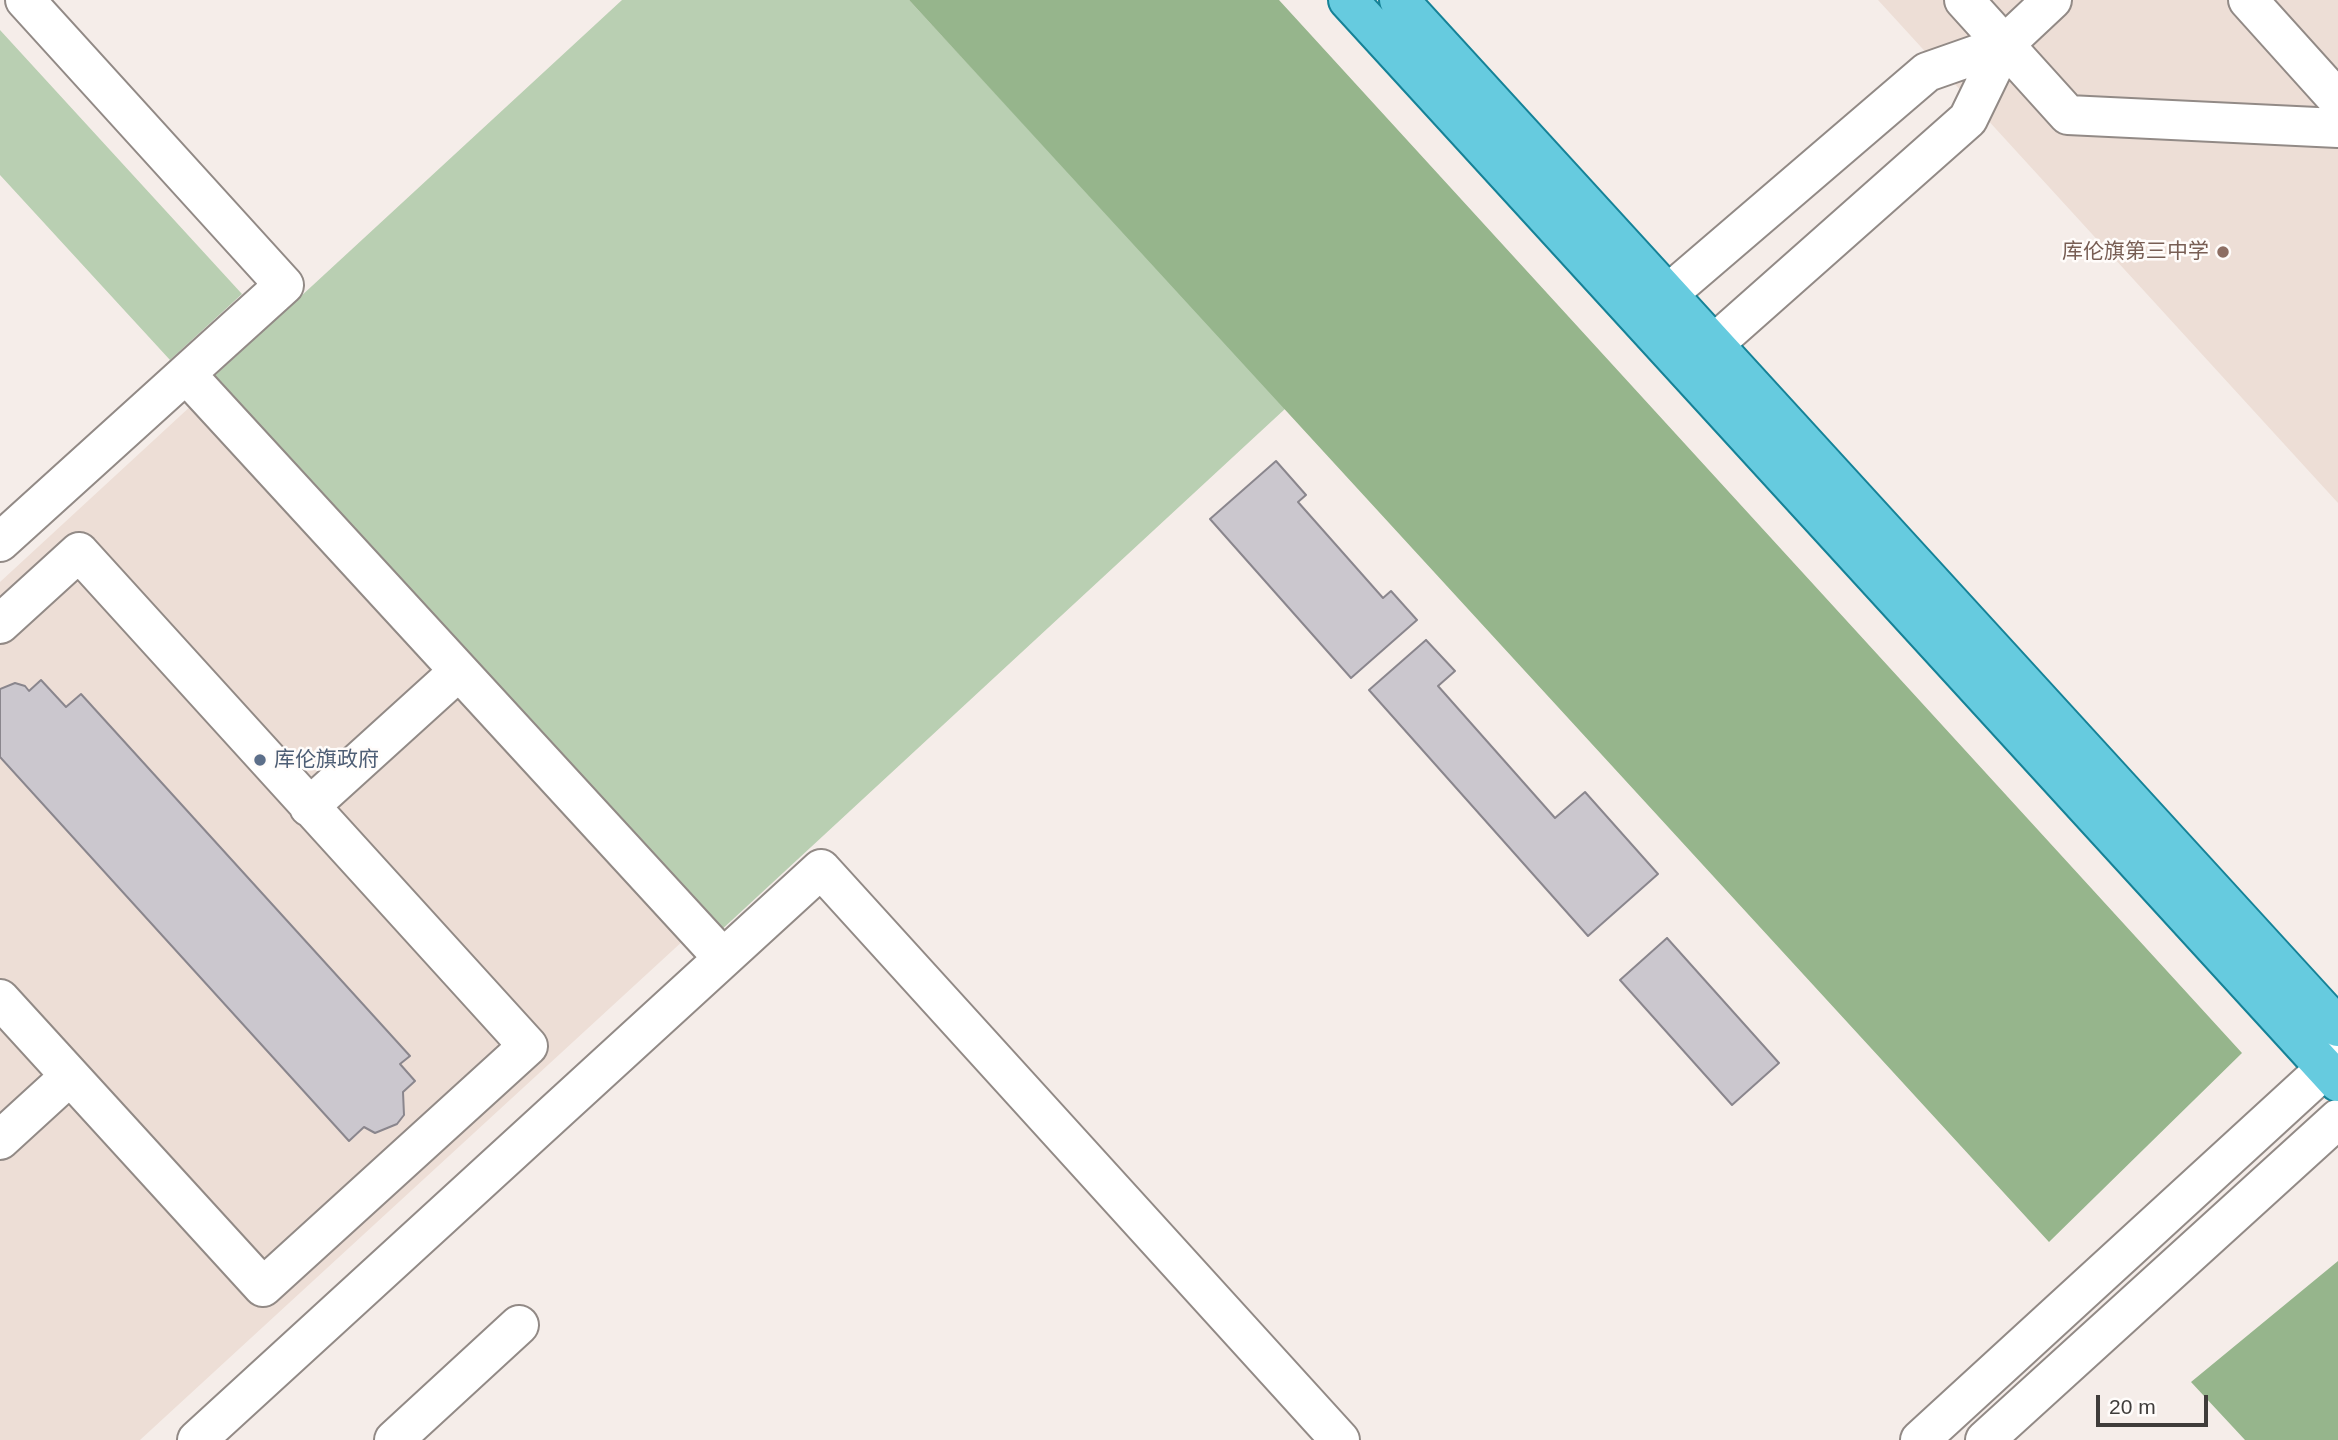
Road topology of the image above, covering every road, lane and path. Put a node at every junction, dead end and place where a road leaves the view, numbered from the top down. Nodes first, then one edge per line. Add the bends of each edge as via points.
1 (25, 0) edge
2 (1348, 0) edge
3 (1399, 0) edge
4 (1964, 0) edge
5 (2052, 0) edge
6 (2248, 0) edge
7 (2004, 45) junction
8 (2338, 100) edge
9 (2338, 128) edge
10 (1668, 294) junction
11 (1714, 344) junction
12 (186, 374) junction
13 (0, 542) edge
14 (0, 624) edge
15 (458, 671) junction
16 (309, 807) junction
17 (723, 958) junction
18 (4, 1012) edge
19 (2338, 1027) edge
20 (2334, 1069) edge
21 (70, 1076) junction
22 (2338, 1119) edge
23 (0, 1140) edge
24 (519, 1325) dead end
25 (197, 1440) edge
26 (394, 1440) edge
27 (1340, 1440) edge
28 (1920, 1440) edge
29 (1985, 1440) edge

1 - 12 street via 284,285
2 - 20 main road
3 - 10 main road
4 - 7 street
5 - 7 street
6 - 8 street
7 - 9 street via 2068,115
7 - 10 street via 1927,72
7 - 11 street via 1968,119
10 - 11 main road
11 - 19 main road
12 - 13 street
12 - 15 street
14 - 16 street via 79,552
15 - 16 street
15 - 17 street
16 - 21 street via 528,1046 263,1287
17 - 25 street
17 - 27 street via 821,869
18 - 21 street
20 - 28 street
21 - 23 street
22 - 29 street
24 - 26 street

